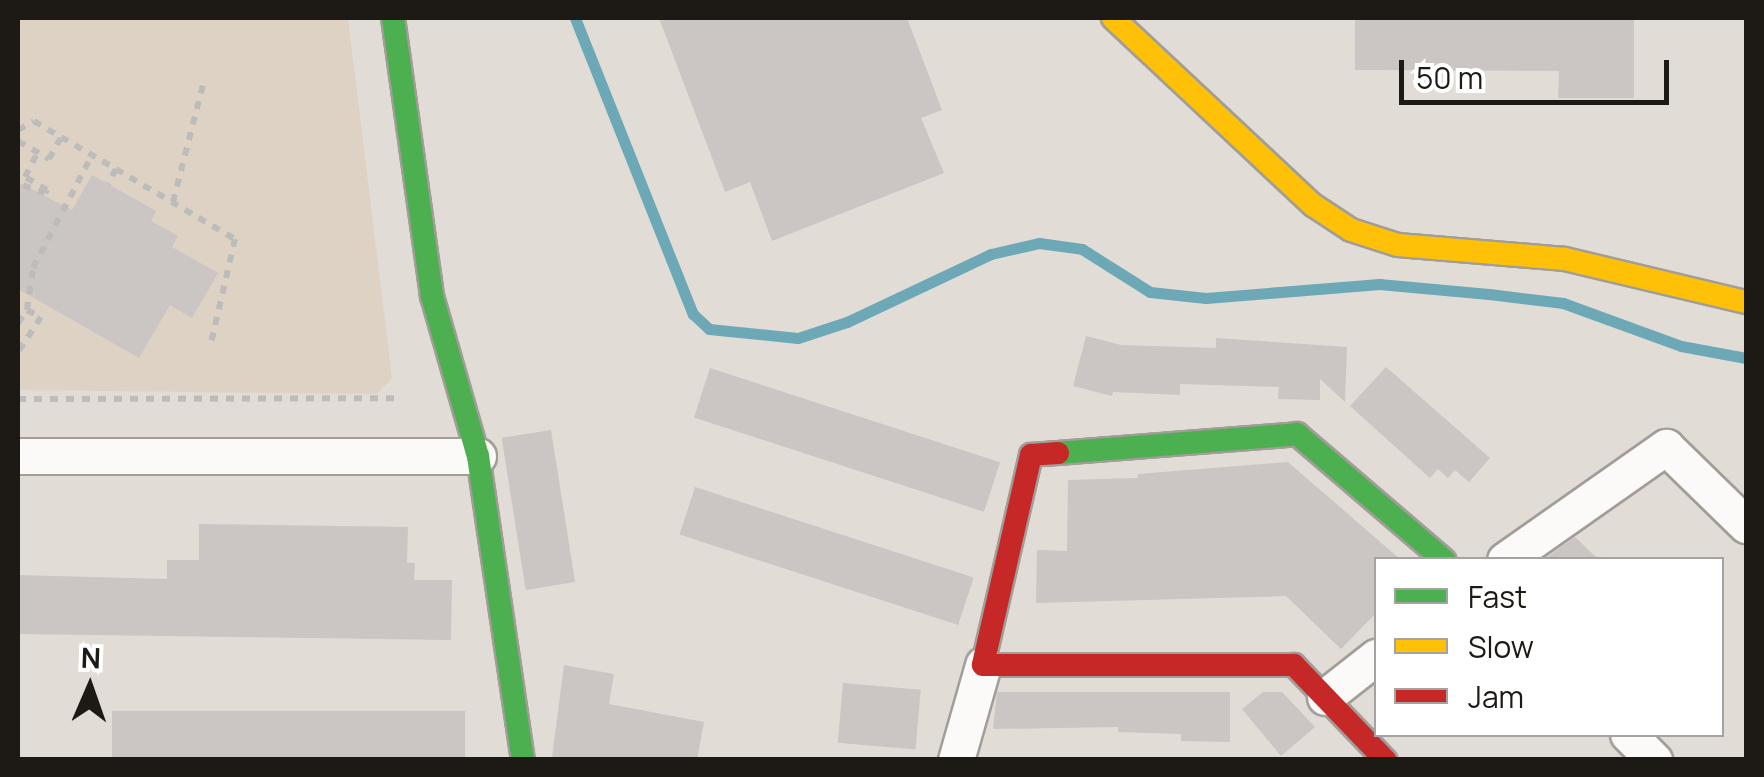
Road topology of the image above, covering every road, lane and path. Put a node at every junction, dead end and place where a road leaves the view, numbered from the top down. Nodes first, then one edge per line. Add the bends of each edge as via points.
1 (393, 18) edge
2 (1113, 18) edge
3 (204, 80) dead end
4 (18, 130) edge
5 (62, 138) junction
6 (18, 140) edge
7 (38, 152) junction
8 (92, 155) junction
9 (116, 169) junction
10 (23, 184) dead end
11 (108, 184) dead end
12 (172, 202) junction
13 (1746, 302) edge
14 (27, 310) junction
15 (18, 323) edge
16 (211, 343) dead end
17 (18, 352) edge
18 (402, 398) dead end
19 (18, 399) edge
20 (18, 456) edge
21 (478, 456) junction
22 (1746, 524) edge
23 (1440, 557) edge
24 (1509, 557) edge
25 (1374, 659) edge
26 (983, 665) junction
27 (1326, 697) junction
28 (1631, 737) edge
29 (523, 760) edge
30 (956, 760) edge
31 (1384, 760) edge
32 (1654, 760) edge

1 - 21 street via 432,296
2 - 13 street via 1313,205 1351,230 1398,245 1565,260
3 - 12 path
4 - 5 path via 34,122
5 - 7 path via 49,158
5 - 8 path
6 - 7 path
7 - 10 path via 24,177 47,190
8 - 9 path
8 - 14 path via 33,268
9 - 11 path
9 - 12 path
12 - 16 path via 235,239
14 - 15 path
14 - 17 path via 42,317
18 - 19 path
20 - 21 street
21 - 29 street
22 - 24 street via 1666,447
23 - 26 street via 1297,434 1031,455
25 - 27 street
26 - 27 street via 1294,665
26 - 30 street
27 - 31 street
28 - 32 street

